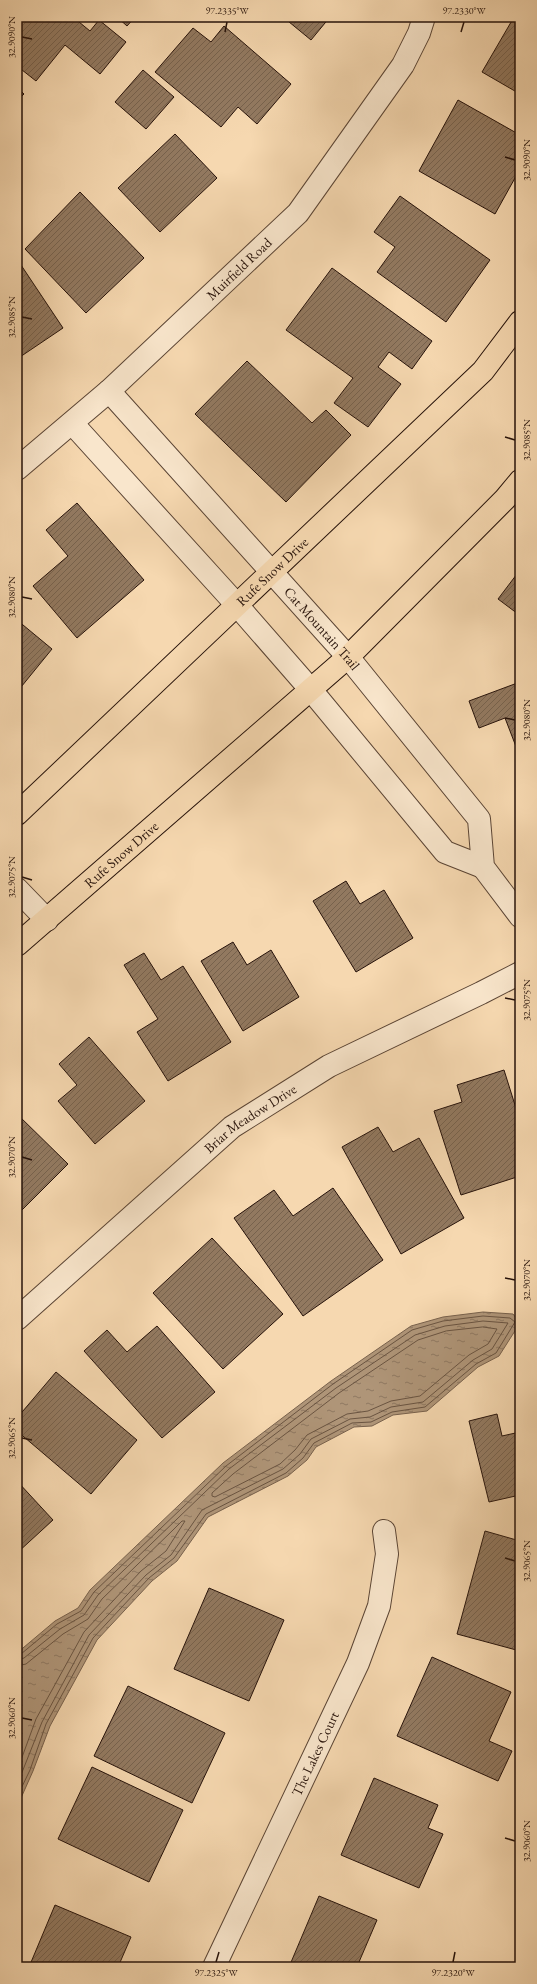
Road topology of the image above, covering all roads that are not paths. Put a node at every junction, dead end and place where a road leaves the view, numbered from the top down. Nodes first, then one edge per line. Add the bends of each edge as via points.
1 (421, 25) edge
2 (520, 322) edge
3 (109, 391) junction
4 (72, 424) junction
5 (17, 469) edge
6 (520, 481) edge
7 (270, 572) junction
8 (236, 604) junction
9 (348, 657) junction
10 (312, 690) junction
11 (17, 814) edge
12 (483, 867) junction
13 (17, 889) edge
14 (520, 916) edge
15 (47, 920) junction
16 (17, 945) edge
17 (520, 973) edge
18 (17, 1319) edge
19 (384, 1531) dead end
20 (214, 1967) edge

1 - 3 street, Muirfield Road via 403,66 298,213
2 - 7 main road, Rufe Snow Drive via 483,371
3 - 4 street, Muirfield Road
3 - 7 street, Cat Mountain Trail
4 - 5 street, Muirfield Road
4 - 8 street
6 - 9 main road, Rufe Snow Drive
7 - 8 main road, Rufe Snow Drive
7 - 9 street, Cat Mountain Trail
8 - 10 street
8 - 11 main road, Rufe Snow Drive
9 - 10 main road, Rufe Snow Drive
9 - 12 street, Cat Mountain Trail via 479,819
10 - 12 street via 445,852
10 - 15 main road, Rufe Snow Drive
12 - 14 street
13 - 15 street
15 - 16 main road, Rufe Snow Drive
17 - 18 street, Briar Meadow Drive via 329,1066 232,1127
19 - 20 street, The Lakes Court via 387,1554 379,1606 358,1663

